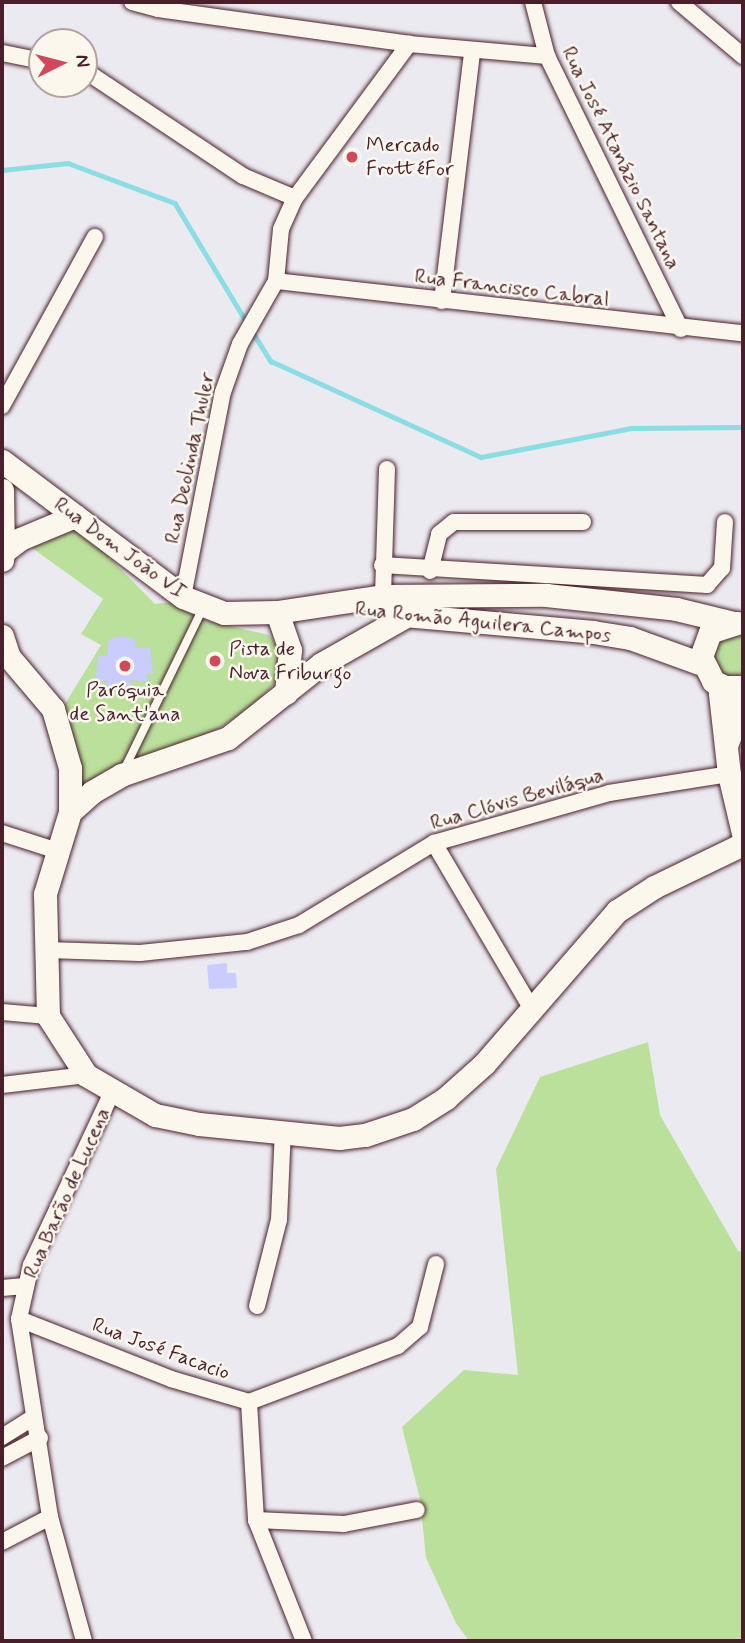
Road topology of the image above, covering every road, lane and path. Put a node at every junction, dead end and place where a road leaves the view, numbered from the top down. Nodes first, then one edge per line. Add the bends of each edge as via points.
1 (132, 2) edge
2 (533, 2) edge
3 (679, 2) edge
4 (409, 44) junction
5 (472, 52) junction
6 (2, 53) edge
7 (547, 56) junction
8 (743, 56) edge
9 (28, 58) edge
10 (98, 79) edge
11 (295, 198) junction
12 (95, 237) dead end
13 (276, 281) junction
14 (442, 301) junction
15 (681, 328) junction
16 (743, 334) edge
17 (2, 405) edge
18 (2, 461) edge
19 (387, 469) dead end
20 (2, 490) edge
21 (75, 516) junction
22 (725, 522) dead end
23 (583, 523) dead end
24 (3, 556) edge
25 (382, 565) junction
26 (430, 571) junction
27 (383, 596) junction
28 (194, 602) junction
29 (331, 605) junction
30 (277, 612) junction
31 (406, 616) junction
32 (739, 623) edge
33 (2, 636) edge
34 (702, 664) junction
35 (719, 685) junction
36 (743, 687) edge
37 (286, 693) junction
38 (743, 701) edge
39 (727, 743) junction
40 (729, 774) junction
41 (121, 775) junction
42 (70, 812) junction
43 (2, 833) edge
44 (743, 833) edge
45 (435, 843) junction
46 (743, 844) edge
47 (54, 850) junction
48 (47, 950) junction
49 (533, 1011) junction
50 (2, 1012) edge
51 (48, 1016) junction
52 (86, 1075) junction
53 (2, 1085) edge
54 (112, 1092) junction
55 (282, 1130) junction
56 (436, 1264) dead end
57 (25, 1286) junction
58 (2, 1288) edge
59 (257, 1306) dead end
60 (19, 1319) junction
61 (249, 1402) junction
62 (34, 1417) junction
63 (2, 1437) edge
64 (40, 1438) junction
65 (2, 1458) edge
66 (416, 1510) dead end
67 (50, 1517) junction
68 (256, 1520) junction
69 (2, 1542) edge
70 (84, 1641) edge
71 (304, 1641) edge

1 - 4 street
2 - 7 street, Rua José Atanázio Santana
3 - 8 street
4 - 5 street
4 - 11 street, Rua Deolinda Thuler
5 - 7 street
5 - 14 street
6 - 9 street
7 - 15 street, Rua José Atanázio Santana
10 - 11 street via 243,176
11 - 13 street, Rua Deolinda Thuler via 281,229
12 - 17 street
13 - 14 street, Rua Francisco Cabral
13 - 28 street, Rua Deolinda Thuler via 240,344 223,393
14 - 15 street, Rua Francisco Cabral
15 - 16 street, Rua Francisco Cabral
18 - 21 street, Rua Dom João VI
19 - 25 street
20 - 24 street
21 - 24 street via 20,539
21 - 28 street, Rua Dom João VI
22 - 26 street via 722,568 707,585
23 - 26 street via 454,522 439,534
25 - 26 street
25 - 27 street
27 - 29 street, Rua Romão Aguilera Campos
27 - 32 street, Rua Romão Aguilera Campos via 546,595 676,609
28 - 30 street, Rua Dom João VI via 224,613
28 - 41 lane
29 - 30 street, Rua Dom João VI
29 - 31 street, Rua Romão Aguilera Campos
30 - 37 street via 290,650
31 - 34 street, Rua Romão Aguilera Campos via 593,632 630,638
31 - 37 street via 321,664
32 - 34 street via 715,628 706,638
33 - 42 street via 9,657 53,709 70,768
34 - 35 street
35 - 36 street
35 - 39 street
37 - 41 street via 228,738
38 - 39 street
39 - 40 street
40 - 44 street
40 - 45 street, Rua Clóvis Beviláqua via 609,793
41 - 42 street
42 - 47 street
43 - 47 street
45 - 48 street, Rua Clóvis Beviláqua via 299,925 247,942 140,953
45 - 49 street
46 - 49 street via 654,887 617,911
47 - 48 street via 45,894
48 - 51 street
49 - 55 street via 465,1081 413,1119 365,1135 339,1138
50 - 51 street
51 - 52 street, Rua Barão de Lucena
52 - 53 street
52 - 54 street, Rua Barão de Lucena
54 - 55 street via 155,1115 199,1125
54 - 57 street, Rua Barão de Lucena via 74,1167
55 - 59 street via 279,1220
56 - 61 street, Rua José Facacio via 420,1327 398,1346
57 - 58 street
57 - 60 street, Rua Barão de Lucena
60 - 61 street, Rua José Facacio via 171,1379
60 - 62 street, Rua Barão de Lucena
61 - 68 street
62 - 63 street
62 - 64 street, Rua Barão de Lucena
64 - 65 street
64 - 67 street, Rua Barão de Lucena
66 - 68 street via 344,1524
67 - 69 street
67 - 70 street, Rua Barão de Lucena
68 - 71 street

